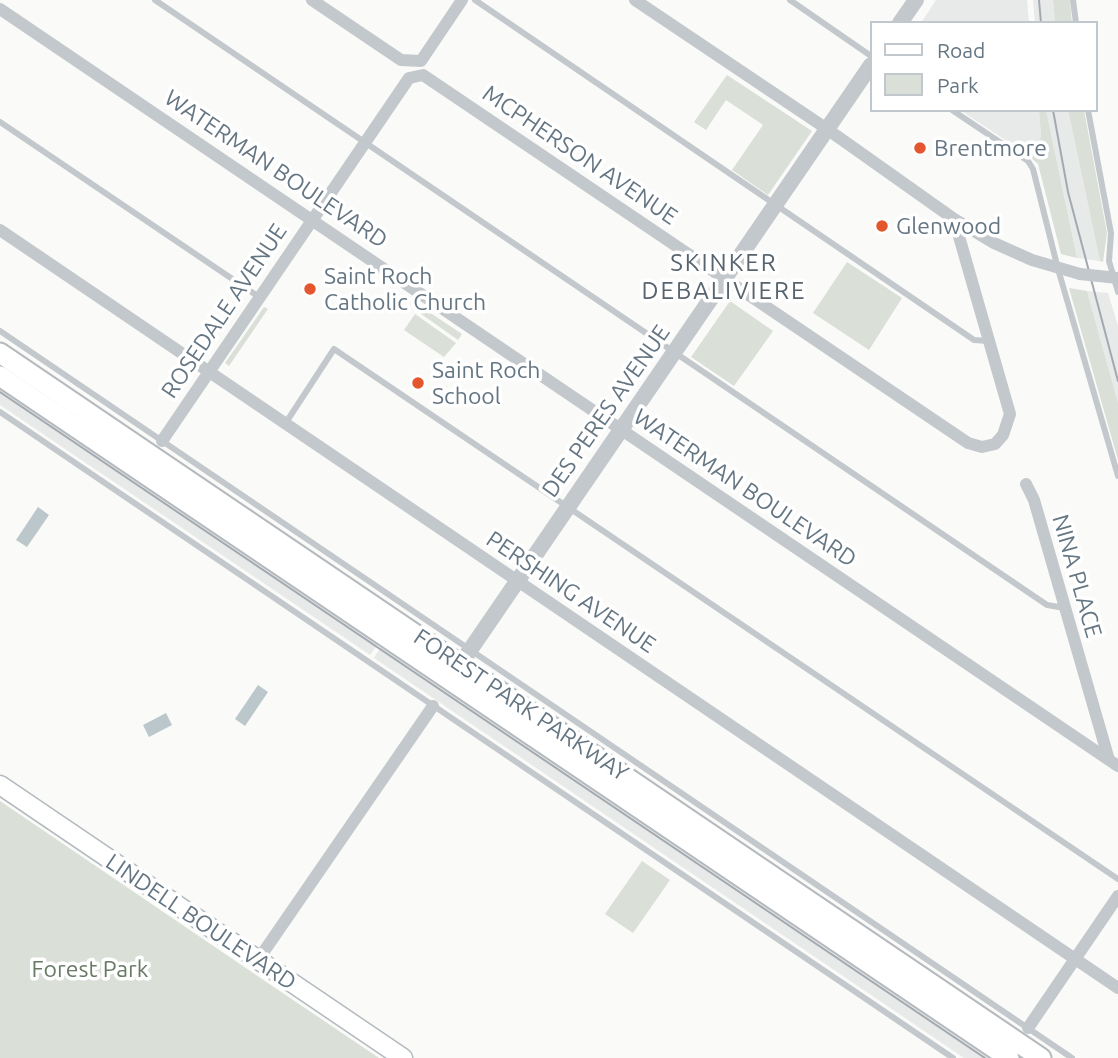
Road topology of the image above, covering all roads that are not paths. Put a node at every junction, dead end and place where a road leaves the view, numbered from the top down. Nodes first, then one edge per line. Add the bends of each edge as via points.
1 (155, 0) edge
2 (312, 0) edge
3 (462, 0) edge
4 (475, 0) edge
5 (635, 0) edge
6 (790, 0) edge
7 (916, 0) edge
8 (1073, 0) edge
9 (0, 9) edge
10 (901, 21) edge
11 (1076, 21) edge
12 (870, 55) edge
13 (870, 66) edge
14 (423, 75) joint
15 (955, 112) edge
16 (1088, 112) edge
17 (0, 122) edge
18 (827, 129) junction
19 (365, 142) junction
20 (775, 205) junction
21 (312, 218) junction
22 (954, 219) junction
23 (0, 230) edge
24 (1058, 268) junction
25 (725, 278) junction
26 (1118, 278) edge
27 (1118, 292) edge
28 (259, 297) junction
29 (0, 331) edge
30 (989, 341) junction
31 (675, 352) junction
32 (0, 353) edge
33 (208, 373) junction
34 (0, 376) edge
35 (0, 412) edge
36 (285, 424) junction
37 (622, 429) junction
38 (162, 441) junction
39 (1118, 476) edge
40 (1026, 484) dead end
41 (568, 508) junction
42 (517, 581) junction
43 (1065, 608) junction
44 (460, 664) junction
45 (433, 706) junction
46 (1114, 763) edge
47 (0, 785) edge
48 (1118, 879) edge
49 (1118, 896) edge
50 (1074, 959) junction
51 (258, 960) junction
52 (1118, 988) edge
53 (1028, 1028) junction
54 (403, 1058) edge
55 (953, 1058) edge
56 (1009, 1058) edge
57 (1041, 1058) edge
58 (1072, 1058) edge

1 - 19 lane
2 - 3 street via 401,60 421,61
4 - 20 lane
5 - 18 street
6 - 12 lane
7 - 10 street
8 - 11 lane
9 - 21 street, WATERMAN BOULEVARD
13 - 18 street, DES PERES AVENUE
14 - 19 street, ROSEDALE AVENUE via 409,78
14 - 25 street, MCPHERSON AVENUE
15 - 24 lane via 1028,161
16 - 27 lane via 1111,233 1109,261
17 - 28 lane
18 - 20 street, DES PERES AVENUE
18 - 22 street
19 - 21 street, ROSEDALE AVENUE
19 - 31 lane
20 - 25 street, DES PERES AVENUE
20 - 30 lane via 974,340
21 - 28 street, ROSEDALE AVENUE
21 - 37 street, WATERMAN BOULEVARD
22 - 24 street via 994,243
22 - 30 street
23 - 33 street, PERSHING AVENUE
24 - 26 street, bridge
24 - 39 lane
25 - 30 street, MCPHERSON AVENUE via 968,443 982,447 995,444 1008,428 1010,414
25 - 31 street, DES PERES AVENUE
28 - 33 street, ROSEDALE AVENUE
29 - 38 lane
31 - 37 street, DES PERES AVENUE
31 - 43 lane via 1046,605
32 - 44 main road, FOREST PARK PARKWAY
33 - 36 street, PERSHING AVENUE
33 - 38 street, ROSEDALE AVENUE
34 - 44 main road, FOREST PARK PARKWAY
35 - 45 lane
36 - 41 lane via 334,349
36 - 42 street, PERSHING AVENUE
37 - 41 street, DES PERES AVENUE
37 - 46 street, WATERMAN BOULEVARD
38 - 44 lane
40 - 43 street, NINA PLACE
41 - 42 street, DES PERES AVENUE
41 - 48 lane
42 - 44 street, DES PERES AVENUE
42 - 50 street, PERSHING AVENUE
43 - 46 street, NINA PLACE
44 - 53 lane
44 - 56 main road, FOREST PARK PARKWAY
44 - 57 main road, FOREST PARK PARKWAY
45 - 51 street
45 - 55 lane
47 - 51 main road, LINDELL BOULEVARD
49 - 50 street
50 - 52 street, PERSHING AVENUE
50 - 53 street
51 - 54 main road, LINDELL BOULEVARD
53 - 58 lane

